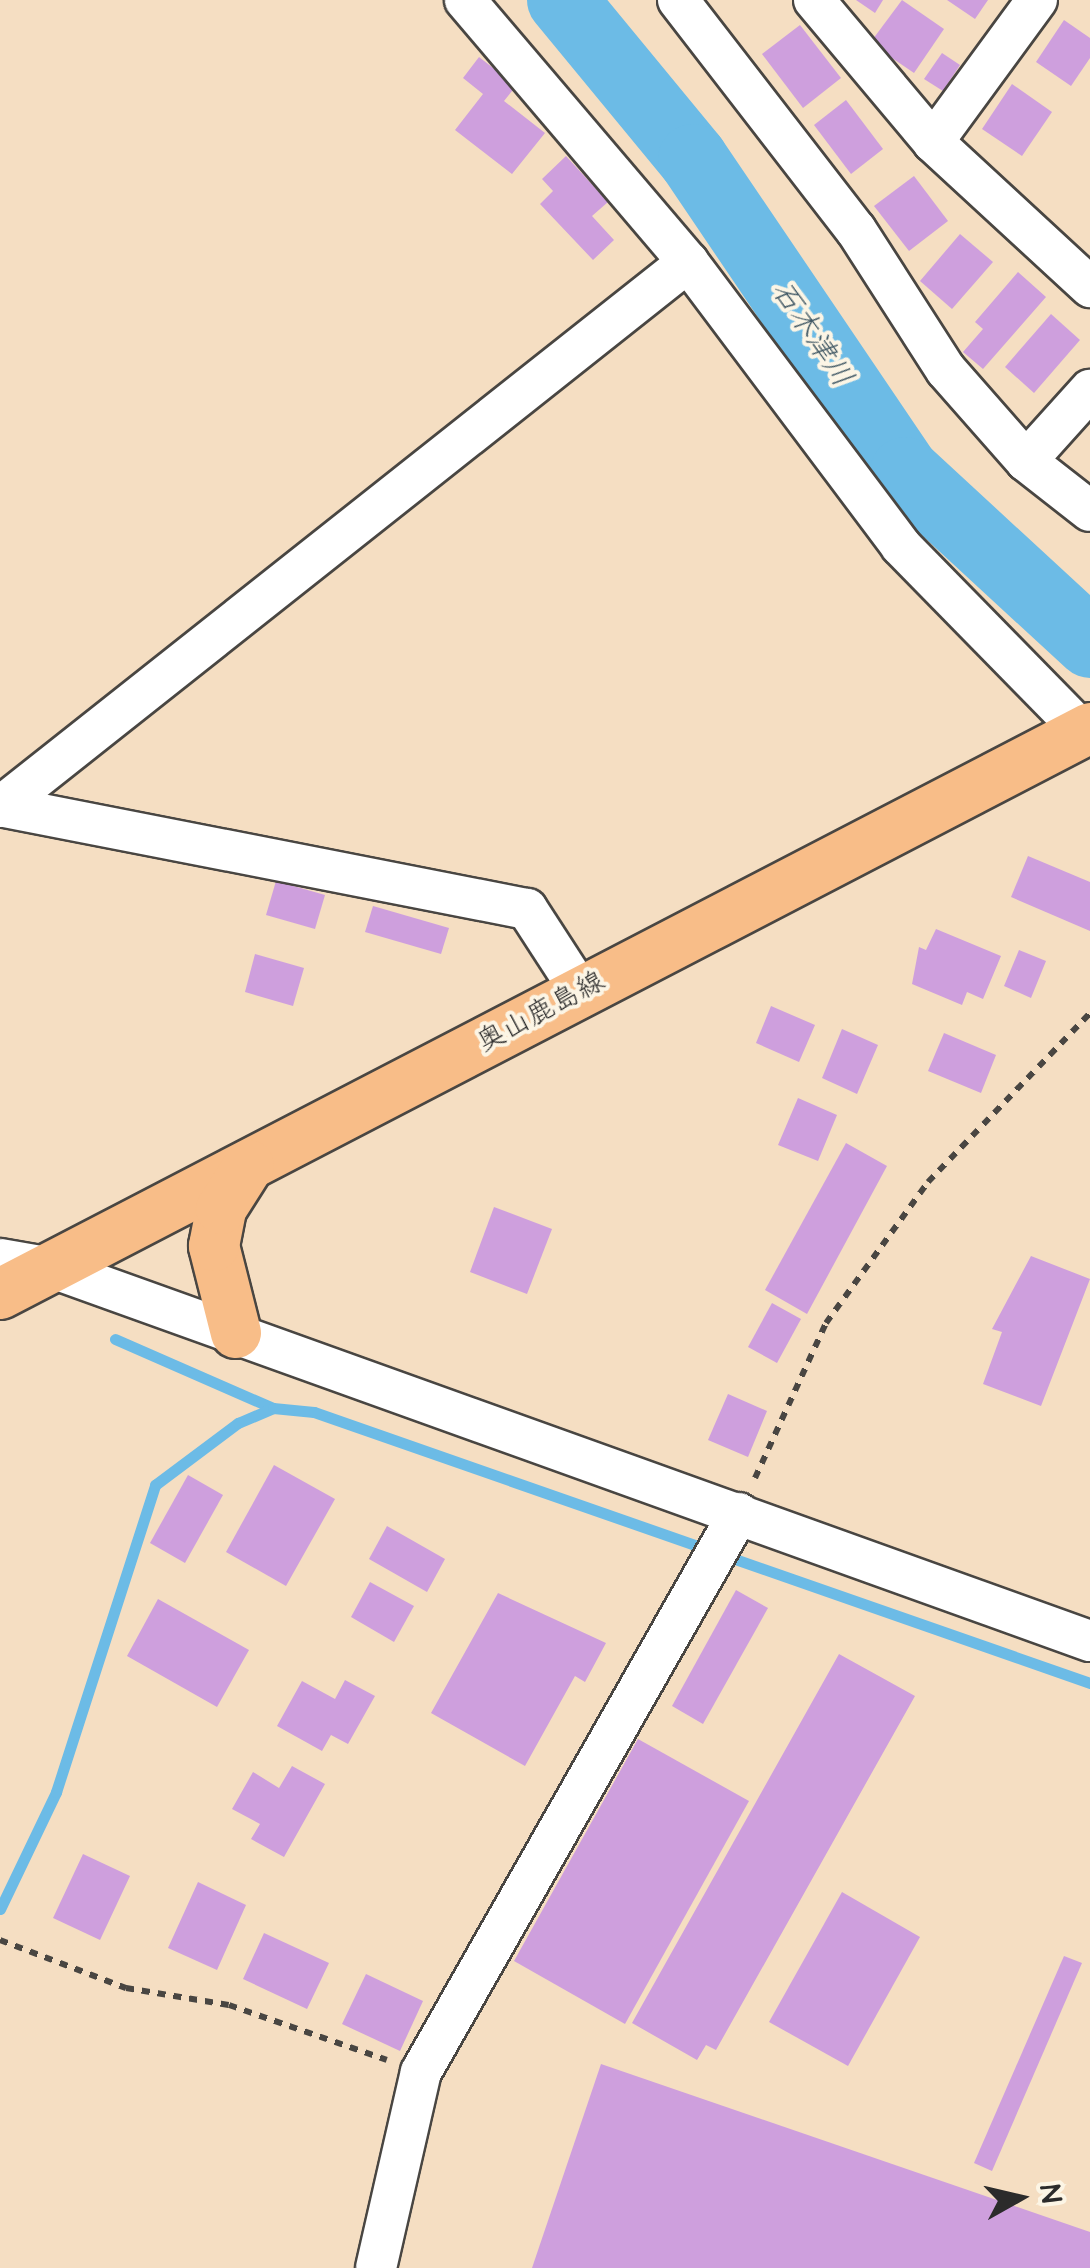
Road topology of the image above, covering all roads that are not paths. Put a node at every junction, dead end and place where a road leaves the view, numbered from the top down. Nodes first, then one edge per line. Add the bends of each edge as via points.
1 (465, 0) edge
2 (678, 0) edge
3 (814, 0) edge
4 (1037, 0) edge
5 (932, 142) junction
6 (688, 262) junction
7 (1090, 287) edge
8 (1090, 390) edge
9 (1026, 460) junction
10 (1090, 510) edge
11 (1086, 730) edge
12 (0, 806) edge
13 (581, 992) junction
14 (249, 1165) junction
15 (0, 1258) edge
16 (52, 1268) junction
17 (0, 1294) edge
18 (236, 1334) junction
19 (723, 1540) junction
20 (1090, 1641) edge
21 (376, 2268) edge

1 - 6 street
2 - 9 street via 856,230 946,370
3 - 5 street
4 - 5 street
5 - 7 street
6 - 11 street via 901,546
6 - 12 street
8 - 9 street
9 - 10 street
11 - 13 main road, 奥山鹿島線
12 - 13 street via 527,908
13 - 14 main road, 奥山鹿島線
14 - 16 main road, 奥山鹿島線
14 - 18 main road via 221,1209 214,1246
15 - 16 street
16 - 17 main road, 奥山鹿島線
16 - 18 street
18 - 19 street
19 - 20 street
19 - 21 street via 421,2072

